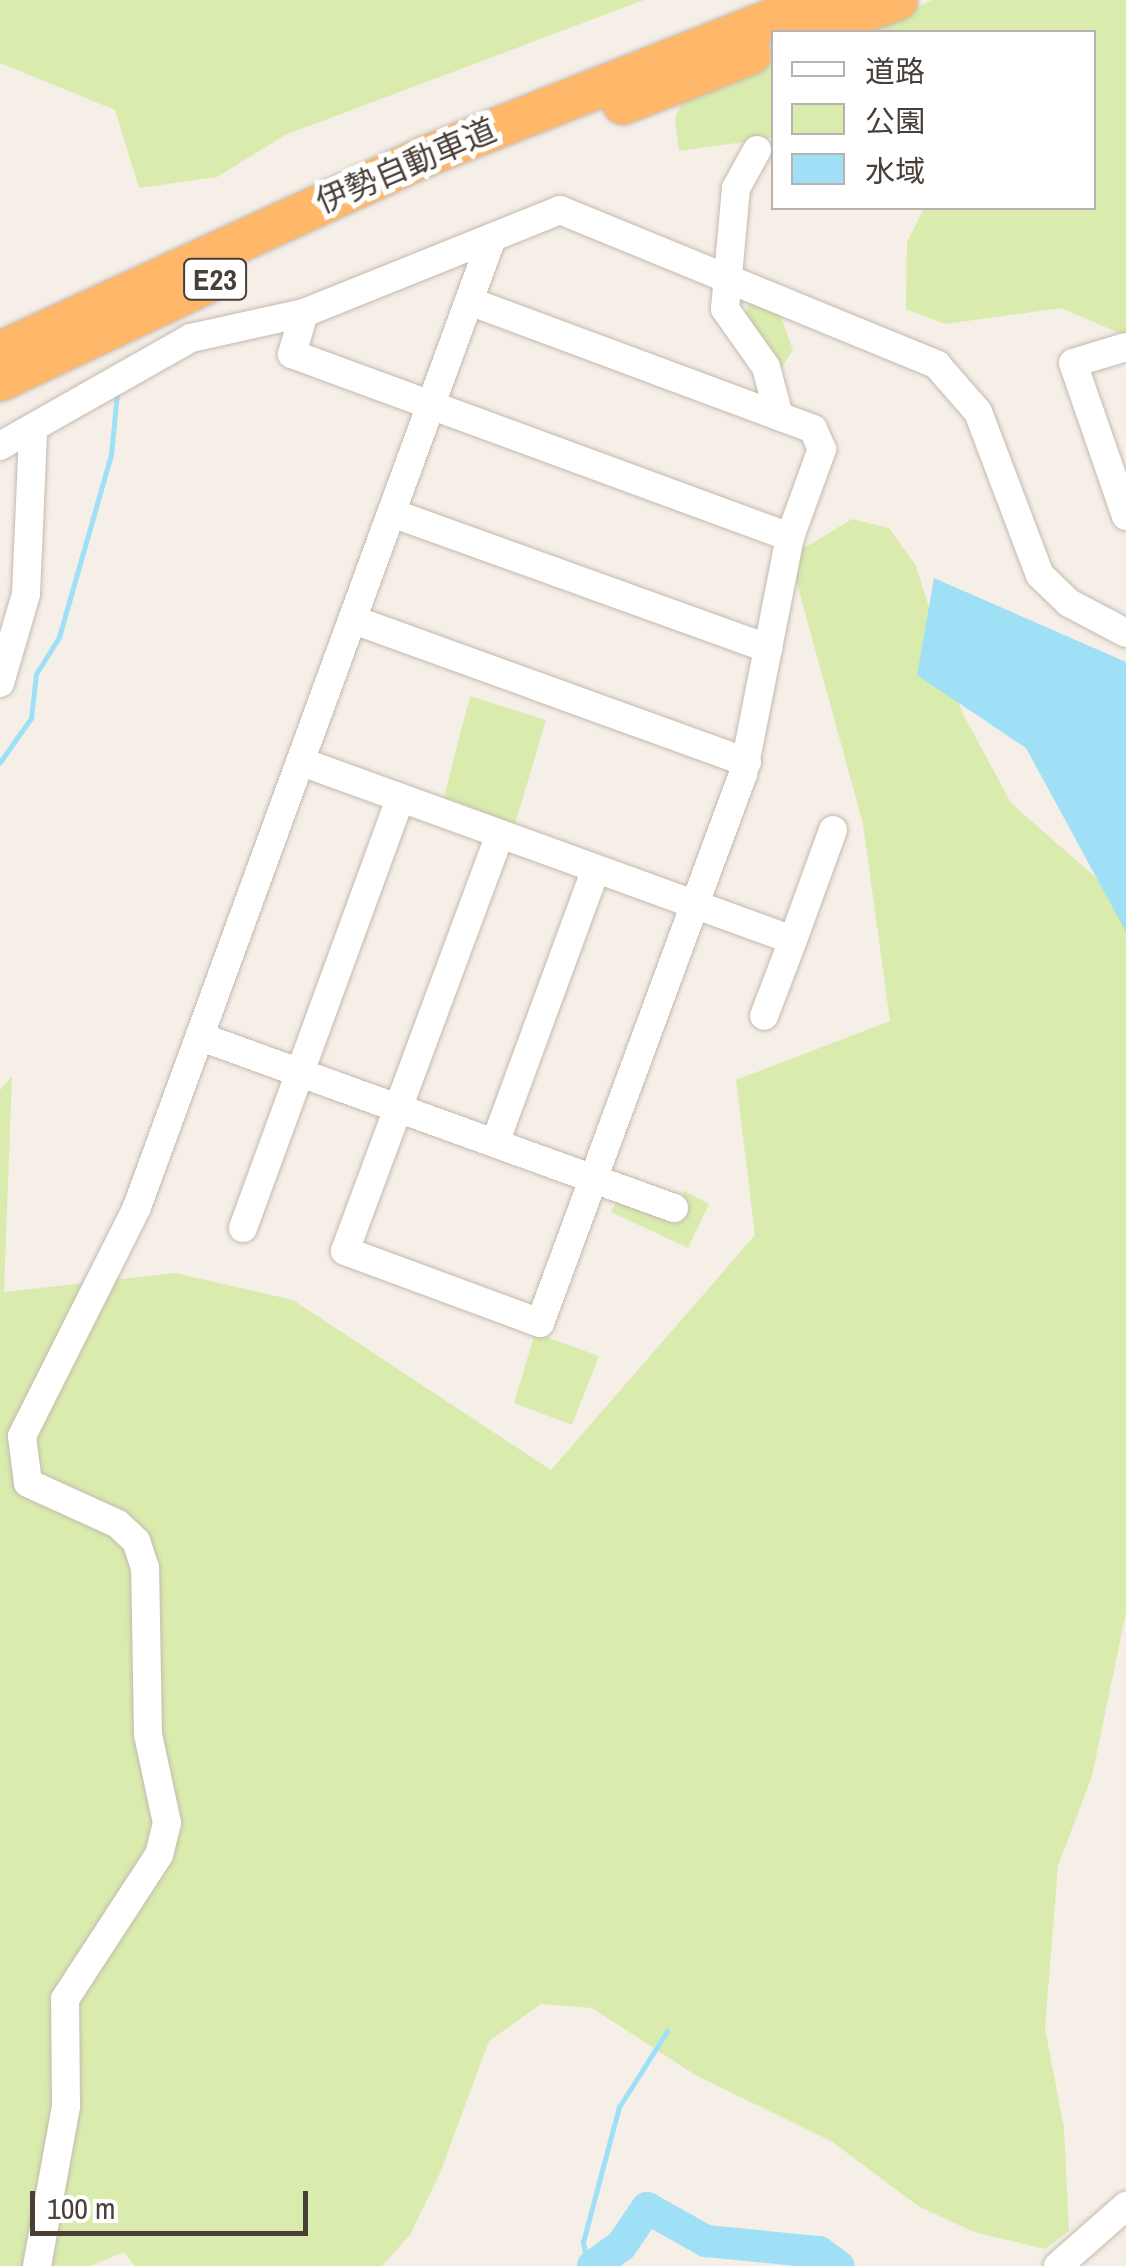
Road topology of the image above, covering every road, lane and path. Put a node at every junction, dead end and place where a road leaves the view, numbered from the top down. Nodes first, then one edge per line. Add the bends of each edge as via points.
1 (821, 0) edge
2 (885, 4) edge
3 (814, 30) edge
4 (771, 47) edge
5 (757, 150) dead end
6 (428, 169) junction
7 (492, 238) junction
8 (726, 272) junction
9 (469, 301) junction
10 (304, 313) junction
11 (1126, 347) edge
12 (0, 352) edge
13 (0, 381) edge
14 (431, 406) junction
15 (779, 416) junction
16 (32, 434) junction
17 (0, 446) edge
18 (392, 513) junction
19 (1126, 516) edge
20 (790, 537) junction
21 (354, 620) junction
22 (1125, 628) edge
23 (768, 648) junction
24 (0, 683) edge
25 (302, 762) junction
26 (747, 762) junction
27 (400, 798) junction
28 (833, 830) dead end
29 (500, 834) junction
30 (596, 869) junction
31 (696, 905) junction
32 (793, 940) junction
33 (764, 1016) dead end
34 (201, 1036) junction
35 (300, 1072) junction
36 (398, 1108) junction
37 (494, 1143) junction
38 (594, 1179) junction
39 (674, 1208) dead end
40 (243, 1228) dead end
41 (1126, 2206) edge
42 (37, 2266) edge
43 (1058, 2266) edge

1 - 6 highway, 伊勢自動車道 / E23
2 - 3 highway
4 - 6 highway, 伊勢自動車道 / E23
5 - 8 street via 736,188
6 - 12 highway, 伊勢自動車道 / E23
6 - 13 highway, 伊勢自動車道 / E23
7 - 8 street via 560,210
7 - 9 street
7 - 10 street
8 - 15 street via 725,309 766,367
8 - 22 street via 898,344 954,380 978,412 1040,575 1069,603
9 - 14 street
9 - 15 street
10 - 14 street via 292,354
10 - 16 street via 191,338
11 - 19 street via 1074,363
14 - 18 street
14 - 20 street
15 - 20 street via 813,429 822,449
16 - 17 street
16 - 24 street via 26,594
18 - 21 street
18 - 23 street
20 - 23 street
21 - 25 street
21 - 26 street
23 - 26 street
25 - 27 street
25 - 34 street
26 - 31 street
27 - 29 street
27 - 35 street
28 - 32 street
29 - 30 street
29 - 36 street
30 - 31 street
30 - 37 street
31 - 32 street
31 - 38 street
32 - 33 street
34 - 35 street
34 - 42 street via 137,1207 22,1436 19,1458 28,1483 44,1496 118,1524 136,1541 146,1568 148,1734 167,1824 159,1855 65,1999 66,2106
35 - 36 street
35 - 40 street
36 - 37 street
36 - 38 street via 345,1250 540,1323
37 - 38 street
38 - 39 street
41 - 43 street

